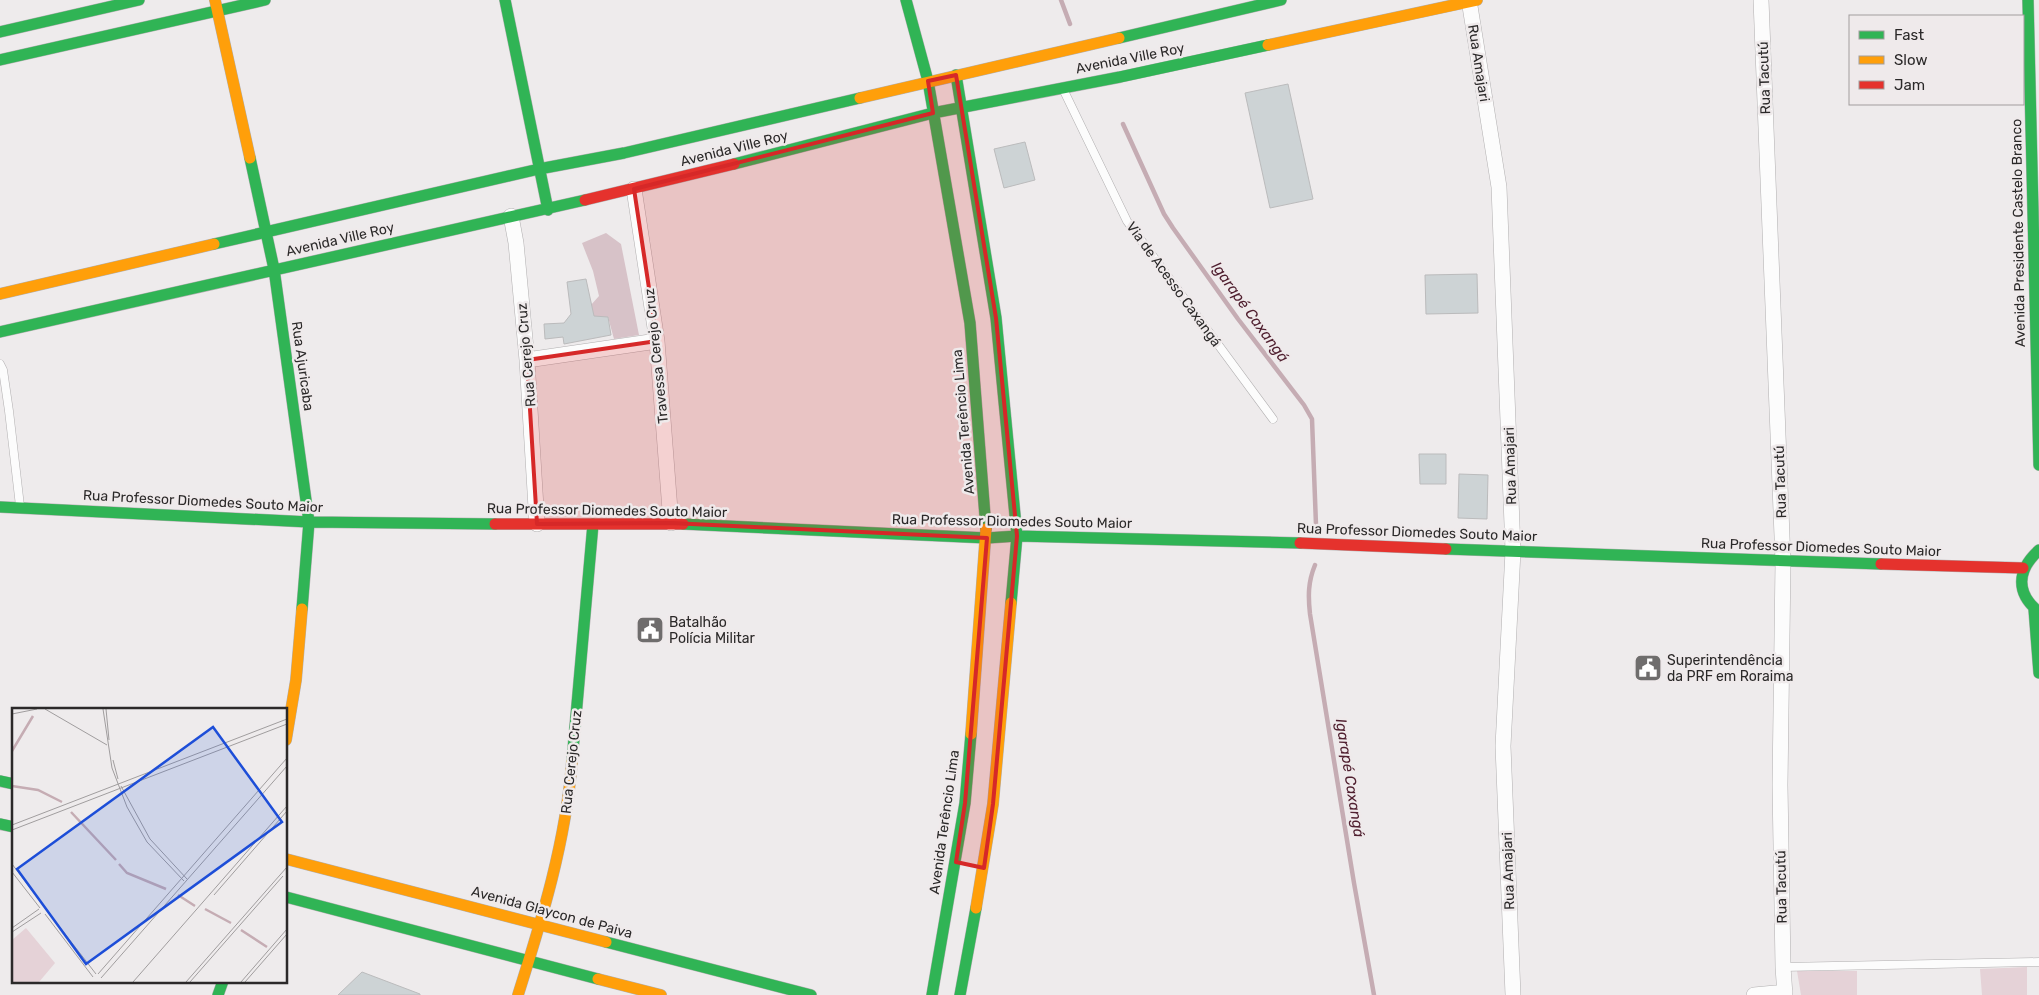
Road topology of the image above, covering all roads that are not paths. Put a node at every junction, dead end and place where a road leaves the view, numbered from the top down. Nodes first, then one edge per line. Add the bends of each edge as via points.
1 (139, 0) edge
2 (265, 0) edge
3 (505, 0) edge
4 (906, 0) edge
5 (1281, 0) edge
6 (1761, 0) edge
7 (2028, 0) edge
8 (1472, 1) edge
9 (216, 5) edge
10 (0, 32) edge
11 (0, 60) edge
12 (956, 75) junction
13 (928, 81) junction
14 (1066, 86) junction
15 (962, 109) junction
16 (933, 113) junction
17 (539, 169) junction
18 (2036, 169) edge
19 (634, 190) junction
20 (548, 210) junction
21 (511, 216) junction
22 (266, 233) junction
23 (274, 269) junction
24 (0, 294) edge
25 (0, 332) edge
26 (657, 341) junction
27 (528, 360) junction
28 (0, 364) edge
29 (1273, 418) dead end
30 (2039, 465) edge
31 (0, 507) edge
32 (20, 508) junction
33 (310, 522) junction
34 (671, 523) junction
35 (537, 524) junction
36 (593, 524) junction
37 (1017, 536) junction
38 (987, 538) junction
39 (2039, 550) edge
40 (1513, 551) junction
41 (1783, 562) junction
42 (2023, 568) junction
43 (2037, 610) edge
44 (2039, 673) edge
45 (288, 728) edge
46 (288, 860) edge
47 (970, 865) junction
48 (288, 898) edge
49 (540, 924) junction
50 (530, 960) junction
51 (2039, 962) edge
52 (1783, 967) junction
53 (223, 982) edge
54 (1785, 994) edge
55 (218, 995) edge
56 (518, 995) edge
57 (661, 995) edge
58 (811, 995) edge
59 (932, 995) edge
60 (960, 995) edge
61 (1513, 995) edge
62 (1754, 995) edge

1 - 10 main road
2 - 9 main road
3 - 17 main road
4 - 13 main road, Avenida Terêncio Lima
5 - 12 main road, Avenida Ville Roy
6 - 41 street, Rua Tacutú
7 - 18 main road, Avenida Presidente Castelo Branco
8 - 14 main road, Avenida Ville Roy
8 - 40 street, Rua Amajari via 1499,187
9 - 11 main road
9 - 22 main road, Rua Ajuricaba
12 - 13 main road, Avenida Ville Roy
12 - 15 main road, Avenida Terêncio Lima
13 - 16 main road, Avenida Terêncio Lima
13 - 17 main road, Avenida Ville Roy via 624,153
14 - 15 main road, Avenida Ville Roy
14 - 29 lane, Via de Acesso Caxangá via 1128,221
15 - 16 main road, Avenida Ville Roy
15 - 37 main road, Avenida Terêncio Lima via 996,318
16 - 19 main road, Avenida Ville Roy
16 - 38 main road, Avenida Terêncio Lima via 970,323
17 - 20 main road
17 - 22 main road, Avenida Ville Roy
18 - 30 main road, Avenida Presidente Castelo Branco
19 - 20 main road, Avenida Ville Roy
19 - 26 street, Travessa Cerejo Cruz
20 - 21 main road, Avenida Ville Roy
21 - 23 main road, Avenida Ville Roy
21 - 27 street, Rua Cerejo Cruz
22 - 23 main road, Rua Ajuricaba
22 - 24 main road, Avenida Ville Roy
23 - 25 main road, Avenida Ville Roy
23 - 33 main road, Rua Ajuricaba
26 - 27 street
26 - 34 street, Travessa Cerejo Cruz
27 - 35 street, Rua Cerejo Cruz
28 - 32 lane
31 - 32 main road, Rua Professor Diomedes Souto Maior
32 - 33 main road, Rua Professor Diomedes Souto Maior
33 - 35 main road, Rua Professor Diomedes Souto Maior
33 - 45 main road, Rua Ajuricaba via 296,680
34 - 36 main road, Rua Professor Diomedes Souto Maior
34 - 38 main road, Rua Professor Diomedes Souto Maior
35 - 36 main road, Rua Professor Diomedes Souto Maior
36 - 49 main road, Rua Cerejo Cruz via 569,801
37 - 38 main road, Rua Professor Diomedes Souto Maior
37 - 40 main road, Rua Professor Diomedes Souto Maior
37 - 47 main road, Avenida Terêncio Lima via 993,804
38 - 47 main road, Avenida Terêncio Lima via 964,803
39 - 42 main road via 2030,556
40 - 41 main road, Rua Professor Diomedes Souto Maior
40 - 61 street, Rua Amajari via 1503,746
41 - 42 main road, Rua Professor Diomedes Souto Maior
41 - 52 street, Rua Tacutú via 1780,785
42 - 43 main road via 2021,583 2025,597
43 - 44 main road
46 - 49 main road, Avenida Glaycon de Paiva
47 - 59 main road, Avenida Terêncio Lima
47 - 60 main road, Avenida Terêncio Lima
48 - 50 main road
49 - 50 main road, Rua Cerejo Cruz
49 - 58 main road, Avenida Glaycon de Paiva
50 - 56 main road, Rua Cerejo Cruz
50 - 57 main road
51 - 52 lane
52 - 54 street, Rua Tacutú
53 - 55 main road
54 - 62 street

